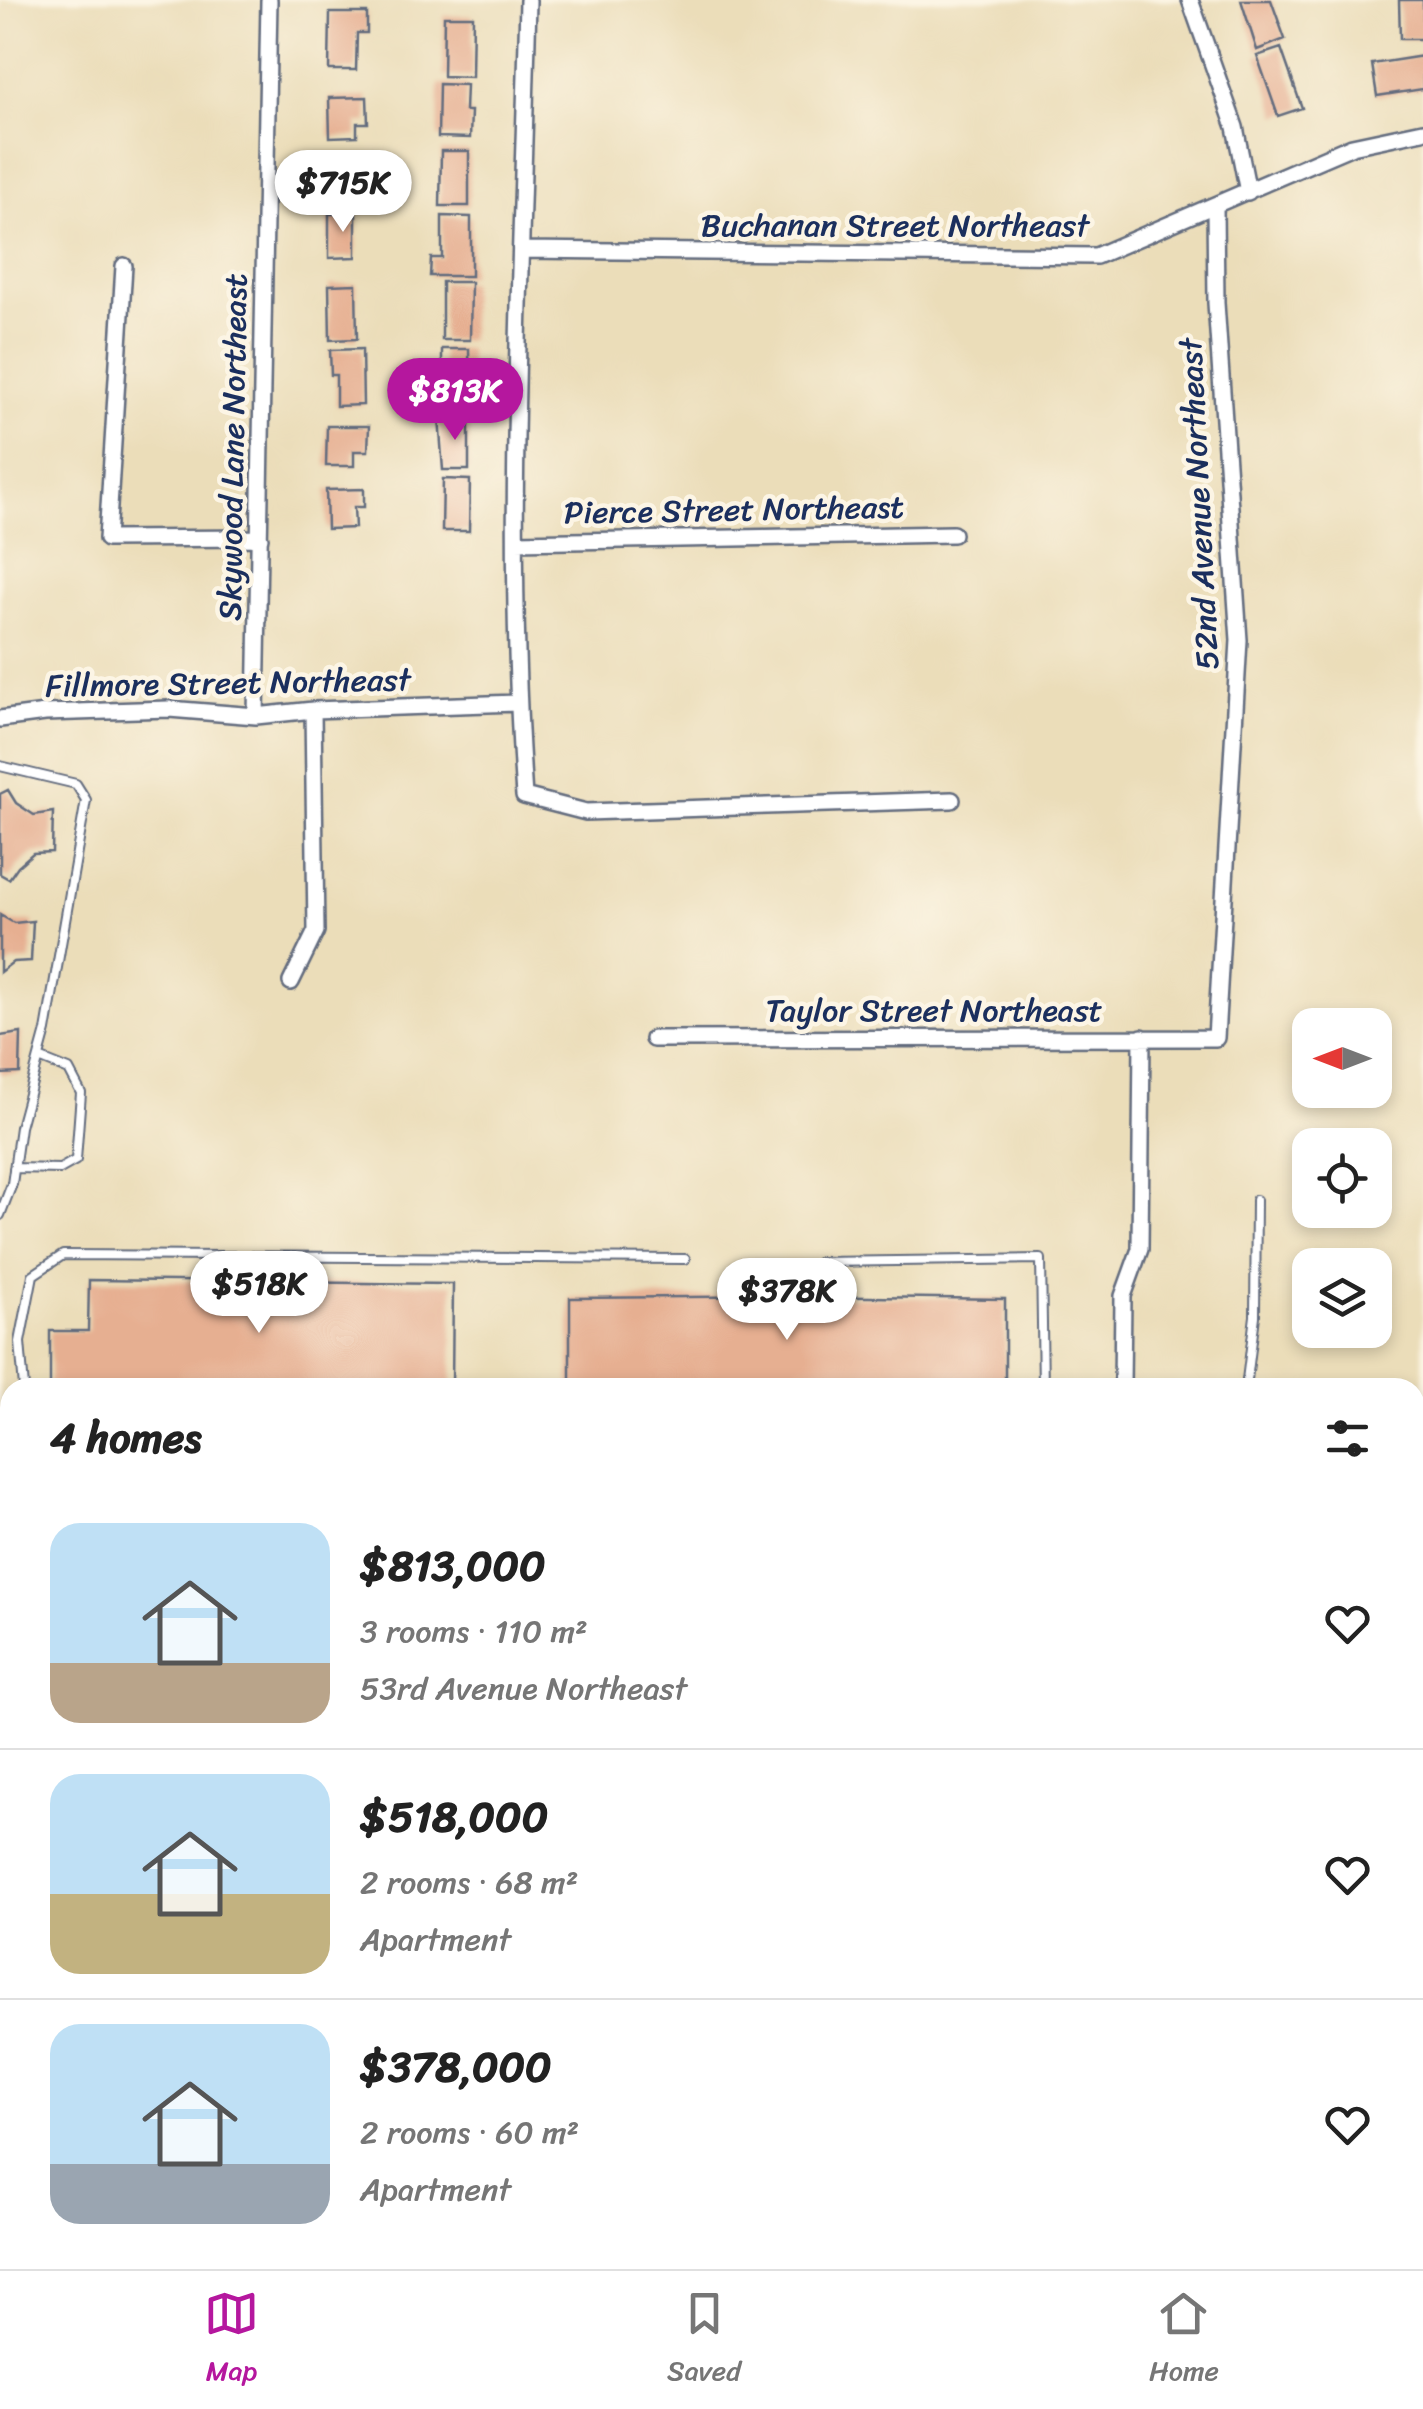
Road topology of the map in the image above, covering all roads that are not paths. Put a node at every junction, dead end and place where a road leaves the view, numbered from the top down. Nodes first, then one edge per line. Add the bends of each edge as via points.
1 (269, 0) edge
2 (528, 0) edge
3 (1190, 0) edge
4 (1423, 130) edge
5 (1248, 192) junction
6 (1216, 206) junction
7 (522, 250) junction
8 (124, 266) dead end
9 (953, 534) dead end
10 (260, 538) junction
11 (516, 542) junction
12 (518, 703) junction
13 (313, 710) junction
14 (256, 716) junction
15 (0, 720) edge
16 (0, 766) edge
17 (952, 800) dead end
18 (290, 982) dead end
19 (1142, 1037) junction
20 (1216, 1038) joint
21 (653, 1039) dead end
22 (39, 1058) junction
23 (14, 1168) junction
24 (1256, 1200) dead end
25 (0, 1214) edge
26 (685, 1259) dead end
27 (820, 1262) dead end
28 (23, 1378) edge
29 (1043, 1378) edge
30 (1122, 1378) edge
31 (1247, 1378) edge

1 - 10 street, Skywood Lane Northeast
2 - 7 street
3 - 5 street via 1235,127
4 - 5 street, Buchanan Street Northeast via 1352,146
5 - 6 street, Buchanan Street Northeast
6 - 7 street, Buchanan Street Northeast via 1096,256
6 - 20 street, 52nd Avenue Northeast via 1216,303 1239,640
7 - 11 street
8 - 10 street via 107,539
9 - 11 street, Pierce Street Northeast
10 - 14 street, Skywood Lane Northeast
11 - 12 street
12 - 13 street, Fillmore Street Northeast
12 - 17 street via 524,796 586,812
13 - 14 street, Fillmore Street Northeast
13 - 18 street via 316,930
14 - 15 street, Fillmore Street Northeast via 169,710
16 - 22 lane via 76,784 86,800
19 - 20 street, Taylor Street Northeast
19 - 21 street, Taylor Street Northeast
19 - 30 street via 1140,1249 1123,1296
22 - 23 lane
22 - 23 lane via 70,1070 81,1093 76,1160 60,1169
23 - 25 lane
24 - 31 lane
26 - 28 lane via 63,1255 33,1276 20,1342
27 - 29 lane via 1041,1259

